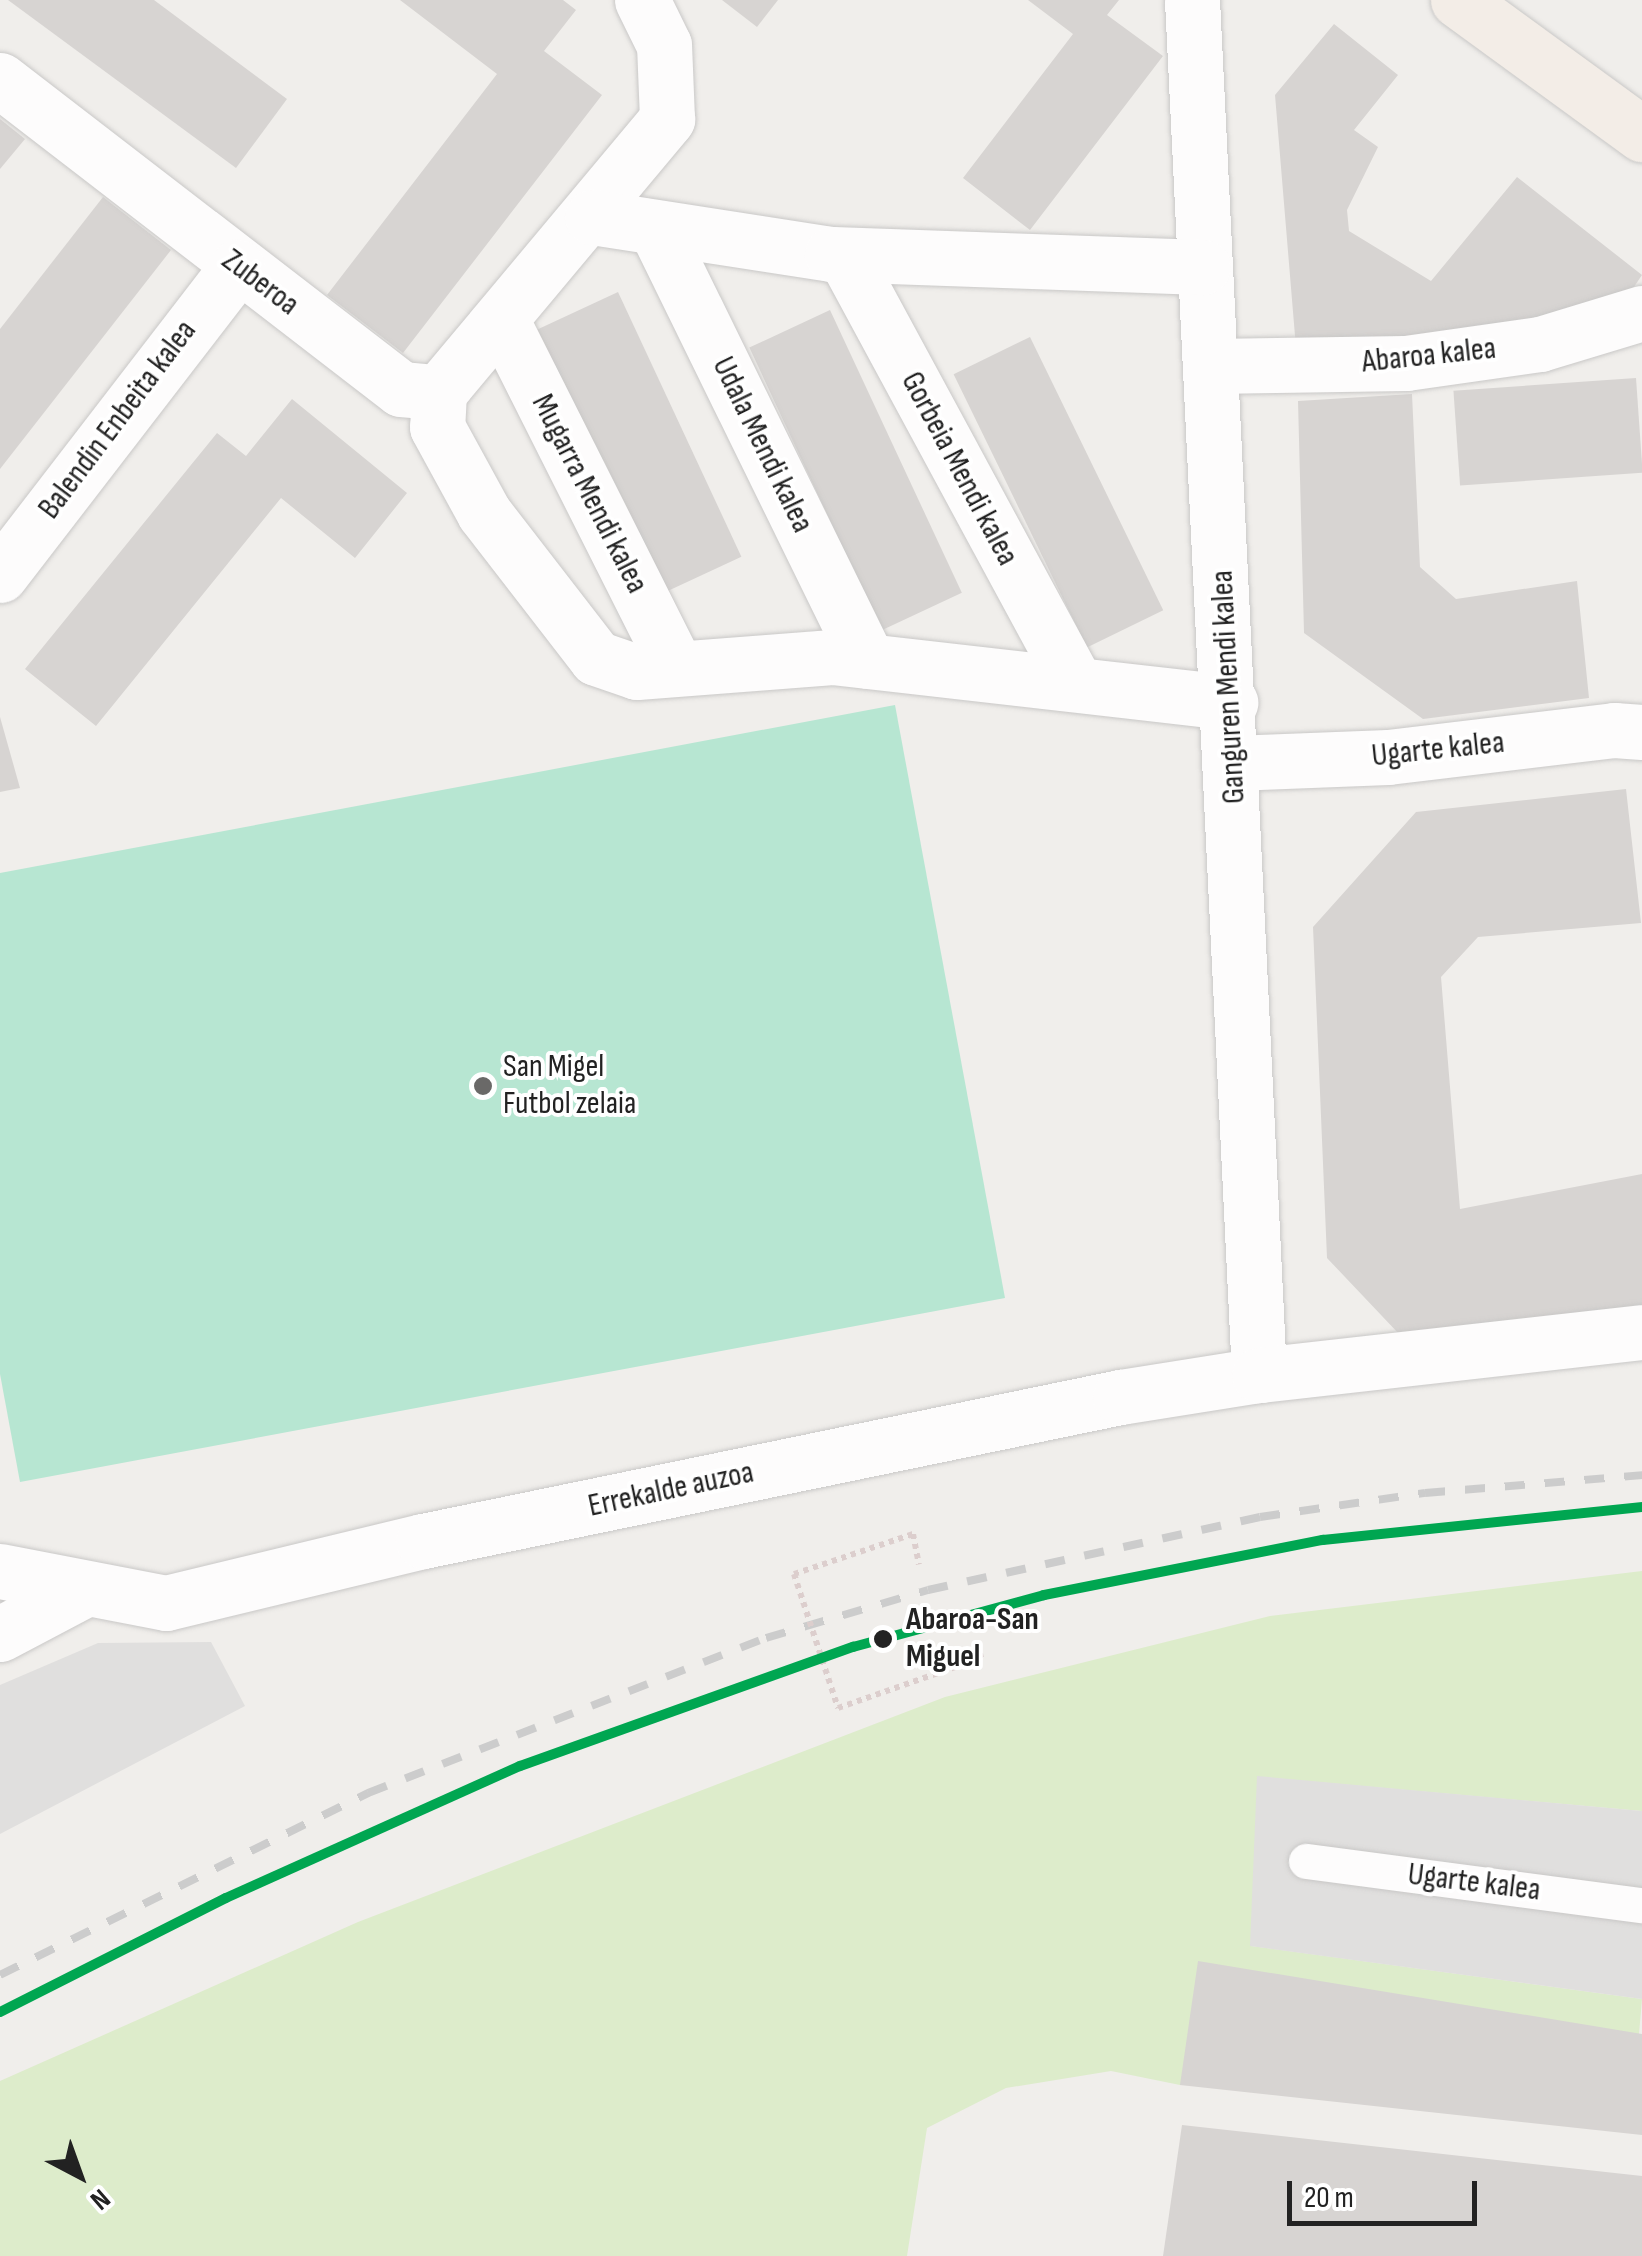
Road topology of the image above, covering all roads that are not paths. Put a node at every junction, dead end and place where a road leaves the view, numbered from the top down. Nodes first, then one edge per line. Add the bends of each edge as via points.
1 (642, 0) edge
2 (1192, 0) edge
3 (1458, 0) edge
4 (0, 80) edge
5 (1642, 134) edge
6 (592, 217) junction
7 (656, 230) junction
8 (844, 255) junction
9 (237, 267) junction
10 (1203, 267) junction
11 (508, 312) junction
12 (1642, 314) edge
13 (1211, 366) junction
14 (439, 392) junction
15 (4, 562) edge
16 (868, 661) junction
17 (676, 667) junction
18 (1075, 683) junction
19 (1230, 702) junction
20 (1642, 732) edge
21 (1234, 763) junction
22 (1642, 1332) edge
23 (1260, 1374) junction
24 (0, 1571) edge
25 (85, 1589) junction
26 (0, 1634) edge
27 (1306, 1861) dead end
28 (1642, 1904) edge

1 - 6 street via 664,45 667,120
2 - 10 street, Ganguren Mendi kalea
3 - 5 main road
4 - 9 street, Zuberoa
6 - 7 street
6 - 11 street
7 - 8 street
7 - 16 street, Udala Mendi kalea
8 - 10 street
8 - 18 street, Gorbeia Mendi kalea
9 - 14 street, Zuberoa via 400,389
9 - 15 street, Balendin Enbeita kalea
10 - 13 street, Ganguren Mendi kalea
11 - 14 street
11 - 17 street, Mugarra Mendi kalea
12 - 13 street, Abaroa kalea via 1540,344 1406,363
13 - 19 street, Ganguren Mendi kalea
14 - 17 street via 438,426 484,513 570,628 596,658 637,672
16 - 17 street via 832,657
16 - 18 street
18 - 19 street
19 - 21 street, Ganguren Mendi kalea
20 - 21 street, Ugarte kalea via 1388,757
21 - 23 street, Ganguren Mendi kalea
22 - 23 street
23 - 25 street, Errekalde auzoa via 424,1541 166,1602
24 - 25 street, Errekalde auzoa
25 - 26 street
27 - 28 lane, Ugarte kalea

